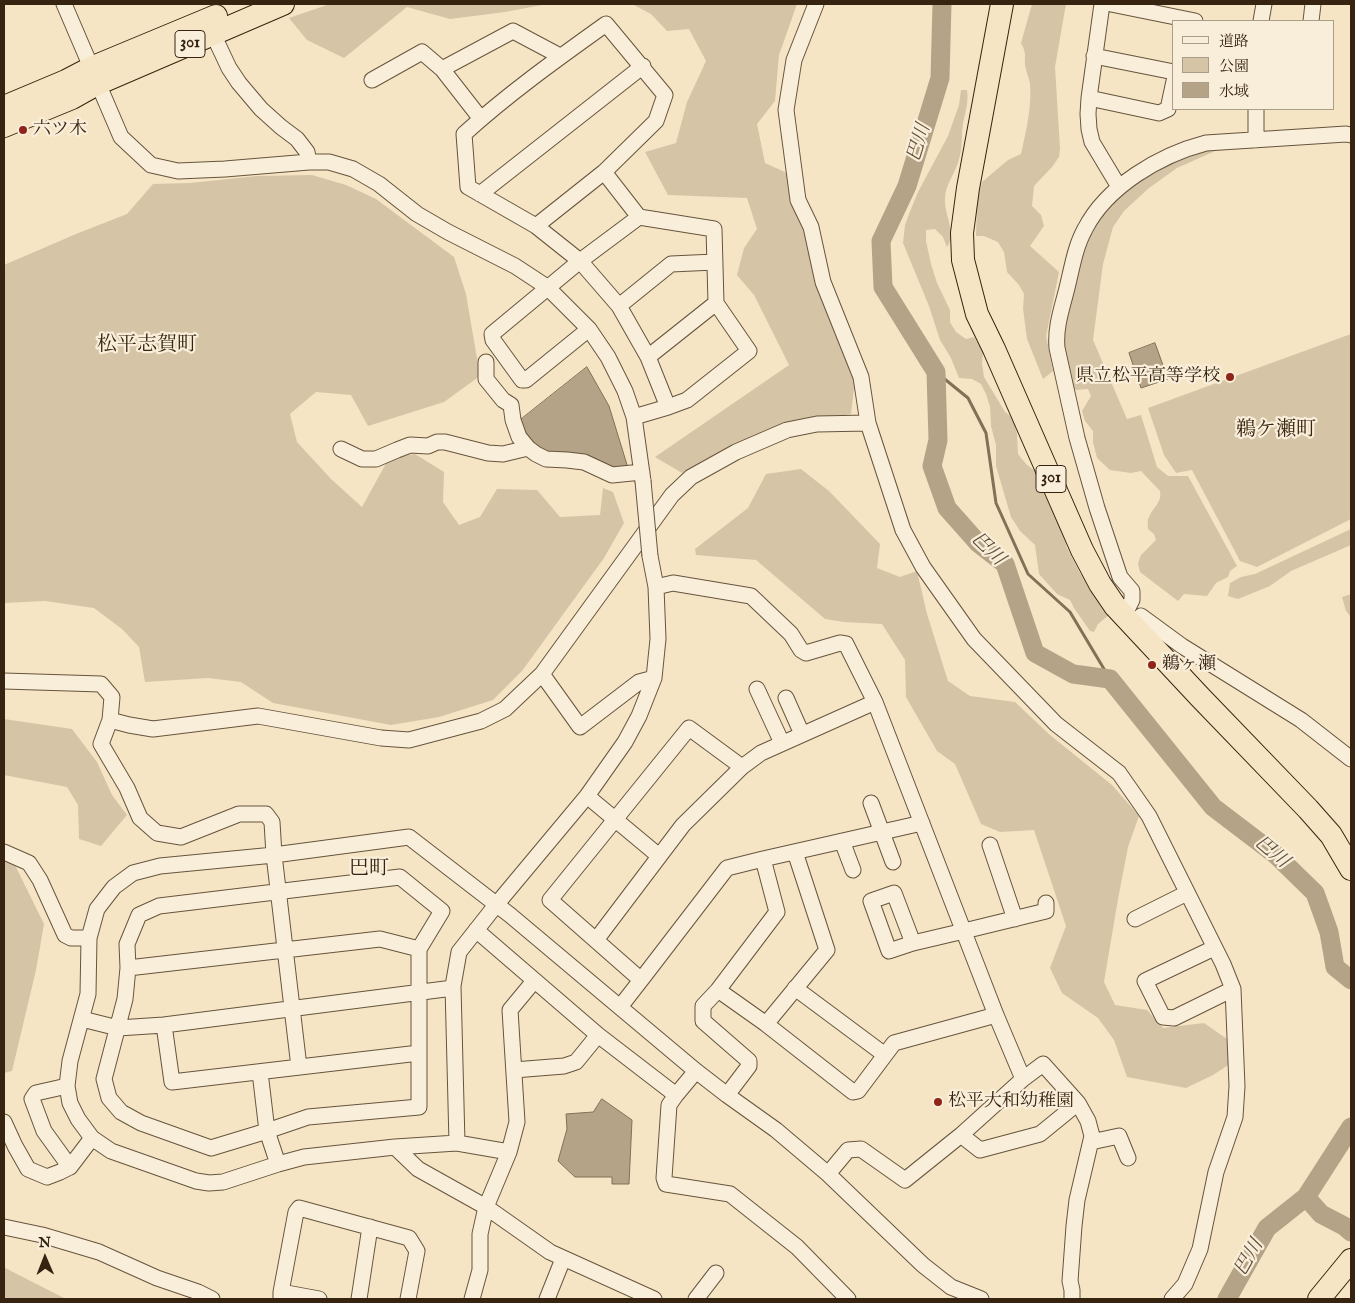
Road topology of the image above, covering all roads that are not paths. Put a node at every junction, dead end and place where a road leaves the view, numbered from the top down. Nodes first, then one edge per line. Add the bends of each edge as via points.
1 (64, 4) edge
2 (246, 4) edge
3 (283, 4) edge
4 (816, 4) edge
5 (1002, 4) edge
6 (1102, 4) edge
7 (1111, 4) edge
8 (1264, 4) edge
9 (1313, 4) edge
10 (1190, 20) edge
11 (1262, 20) edge
12 (1311, 20) edge
13 (213, 34) junction
14 (560, 56) junction
15 (1094, 56) junction
16 (643, 66) junction
17 (442, 69) junction
18 (1172, 72) edge
19 (94, 76) junction
20 (372, 80) dead end
21 (1172, 90) edge
22 (1089, 98) junction
23 (4, 108) edge
24 (1256, 110) edge
25 (481, 119) junction
26 (4, 126) edge
27 (1351, 135) edge
28 (1256, 140) junction
29 (309, 162) junction
30 (604, 172) junction
31 (1119, 187) junction
32 (480, 194) junction
33 (639, 217) junction
34 (536, 226) junction
35 (580, 261) junction
36 (715, 262) junction
37 (547, 287) junction
38 (716, 303) junction
39 (619, 306) junction
40 (589, 329) junction
41 (648, 357) junction
42 (486, 362) dead end
43 (668, 407) junction
44 (634, 417) junction
45 (868, 423) junction
46 (528, 448) junction
47 (341, 449) dead end
48 (642, 476) junction
49 (656, 587) junction
50 (1128, 620) junction
51 (542, 674) junction
52 (654, 678) junction
53 (4, 681) edge
54 (757, 689) dead end
55 (786, 698) dead end
56 (875, 702) junction
57 (110, 720) junction
58 (802, 734) junction
59 (782, 743) junction
60 (1351, 759) edge
61 (742, 767) junction
62 (588, 796) junction
63 (871, 803) dead end
64 (616, 820) junction
65 (922, 823) junction
66 (882, 832) junction
67 (842, 841) junction
68 (990, 845) dead end
69 (4, 852) edge
70 (795, 852) junction
71 (274, 855) junction
72 (659, 856) junction
73 (763, 859) junction
74 (893, 862) dead end
75 (1351, 869) edge
76 (852, 870) dead end
77 (278, 892) junction
78 (1187, 893) junction
79 (1046, 903) dead end
80 (496, 905) junction
81 (1015, 918) junction
82 (1135, 919) dead end
83 (476, 930) junction
84 (964, 931) junction
85 (89, 938) junction
86 (596, 940) junction
87 (913, 943) dead end
88 (1214, 948) junction
89 (419, 949) junction
90 (285, 950) junction
91 (128, 968) junction
92 (641, 980) junction
93 (534, 981) junction
94 (452, 988) junction
95 (796, 988) junction
96 (719, 989) junction
97 (1233, 989) junction
98 (418, 993) junction
99 (620, 1007) junction
100 (292, 1009) junction
101 (996, 1015) junction
102 (82, 1019) junction
103 (164, 1024) junction
104 (766, 1024) junction
105 (118, 1028) junction
106 (598, 1035) junction
107 (419, 1052) junction
108 (885, 1055) junction
109 (299, 1067) junction
110 (514, 1070) junction
111 (260, 1072) junction
112 (696, 1072) junction
113 (1023, 1079) junction
114 (67, 1086) junction
115 (676, 1095) junction
116 (727, 1095) junction
117 (1078, 1103) junction
118 (4, 1122) edge
119 (267, 1131) junction
120 (962, 1135) junction
121 (92, 1138) junction
122 (1091, 1142) junction
123 (456, 1143) junction
124 (395, 1147) junction
125 (509, 1152) junction
126 (1128, 1158) dead end
127 (278, 1164) junction
128 (70, 1167) junction
129 (828, 1174) junction
130 (486, 1207) junction
131 (4, 1227) edge
132 (370, 1227) junction
133 (563, 1258) junction
134 (1351, 1260) edge
135 (716, 1273) dead end
136 (281, 1296) edge
137 (212, 1299) edge
138 (319, 1299) edge
139 (359, 1299) edge
140 (408, 1299) edge
141 (472, 1299) edge
142 (547, 1299) edge
143 (654, 1299) edge
144 (696, 1299) edge
145 (848, 1299) edge
146 (981, 1299) edge
147 (1072, 1299) edge
148 (1172, 1299) edge
149 (1319, 1299) edge

1 - 19 street
2 - 19 highway, 301
3 - 13 highway, 301
4 - 45 street via 794,60 786,110 798,200 811,227 823,282 861,377
5 - 50 highway, 301 via 968,188 962,233 963,260 977,314 1082,550 1114,606
6 - 15 street
7 - 10 street
8 - 11 street
9 - 12 street
13 - 19 highway, 301
13 - 29 street via 239,83 261,109 297,138
14 - 16 street via 606,24
14 - 17 street via 513,31
14 - 25 street
15 - 18 street
15 - 22 street
16 - 30 street via 665,95 656,121
16 - 32 street
17 - 20 street via 422,52
17 - 25 street
19 - 23 highway, 301 via 66,80
19 - 26 highway, 301 via 72,98
19 - 29 street via 121,137 151,165 178,171
21 - 22 street via 1168,109 1159,113
22 - 31 street via 1092,142
24 - 28 street
25 - 32 street via 464,134 468,187
27 - 28 street
28 - 31 street via 1206,143 1188,148 1140,172
29 - 37 street via 329,162 353,169 379,184 417,214 515,266
30 - 33 street
30 - 34 street
31 - 50 street via 1095,212 1076,248 1056,336 1077,438 1097,508 1120,577 1132,591
32 - 34 street
33 - 35 street
33 - 36 street via 714,229
34 - 35 street
35 - 37 street
35 - 39 street
36 - 38 street
36 - 39 street via 670,264
37 - 40 street
37 - 40 street via 492,334 492,340 522,380
38 - 41 street
38 - 43 street via 749,351 686,400
39 - 41 street
40 - 44 street via 608,356
41 - 43 street
42 - 46 street via 486,379 511,405 519,437
43 - 44 street
44 - 48 street
45 - 51 street via 816,424 787,430 736,452 691,477 672,495
45 - 78 street via 903,530 923,567 974,640 1056,724 1119,773 1149,816
46 - 47 street via 503,454 437,442 428,446 410,445 368,460
46 - 48 street via 546,460 584,462 612,475
48 - 49 street, bridge
49 - 52 street via 658,638
49 - 56 street via 673,583 751,596 806,653 846,644
50 - 60 street via 1141,616 1182,646 1301,720
50 - 75 highway, 301 via 1308,809 1331,835
51 - 52 street via 580,727 639,682
51 - 57 street via 505,709 481,721 409,740 258,716 153,729
52 - 62 street via 626,742
53 - 57 street via 101,684 112,697
54 - 59 street
55 - 58 street
56 - 58 street
56 - 65 street
57 - 71 street via 101,744 140,818 156,833 181,837 239,814 266,814 272,822
58 - 59 street
59 - 61 street
61 - 64 street via 689,728
61 - 72 street via 683,825
62 - 64 street
62 - 80 street
63 - 66 street
64 - 72 street
64 - 86 street via 550,900
65 - 66 street
65 - 84 street
66 - 67 street
66 - 74 street
67 - 70 street
67 - 76 street
68 - 81 street
69 - 85 street via 29,863 66,936
70 - 73 street
70 - 95 street via 827,950
71 - 77 street
71 - 80 street via 409,837
71 - 85 street via 160,866 133,873 114,887 97,909
72 - 86 street
73 - 92 street via 728,868
73 - 96 street via 777,912
77 - 89 street via 400,877 442,911
77 - 90 street
77 - 91 street via 159,906 139,915 127,944
78 - 82 street
78 - 88 street
79 - 81 street via 1046,911
80 - 83 street
80 - 99 street
81 - 84 street
83 - 93 street
83 - 94 street via 459,952
84 - 87 street
84 - 101 street
85 - 102 street via 88,994
86 - 92 street
88 - 97 street
88 - 97 street via 1145,981 1164,1017 1174,1018
89 - 90 street via 380,939
89 - 98 street
90 - 91 street
90 - 100 street
91 - 105 street via 126,999
92 - 99 street
93 - 106 street
93 - 110 street via 510,1010
94 - 98 street
94 - 123 street
95 - 104 street
95 - 108 street
96 - 104 street
96 - 116 street via 703,1006 703,1021 749,1062
97 - 148 street via 1238,1086 1235,1117 1216,1172 1200,1249 1185,1284
98 - 100 street
98 - 107 street
99 - 112 street
100 - 103 street
100 - 109 street
101 - 108 street via 894,1043
101 - 113 street
102 - 105 street
102 - 114 street via 70,1061
103 - 105 street
103 - 111 street via 172,1082
104 - 108 street via 853,1092 858,1091
105 - 119 street via 104,1079 109,1098 121,1112 141,1123 211,1148
106 - 110 street via 576,1062
106 - 115 street
107 - 109 street
107 - 119 street via 419,1107 308,1116
109 - 111 street
110 - 125 street via 517,1122
111 - 119 street
112 - 115 street
112 - 116 street
113 - 117 street via 1043,1064
113 - 120 street
114 - 121 street via 73,1110
114 - 128 street via 36,1093 32,1099 44,1131
115 - 145 street via 670,1105 666,1184 730,1194 797,1247
116 - 129 street via 776,1130
117 - 120 street via 1040,1134 980,1150
117 - 122 street via 1088,1121
118 - 128 street via 28,1169 47,1177
119 - 127 street
120 - 129 street via 905,1180 861,1149 848,1150
121 - 127 street via 110,1150 210,1183 224,1182
121 - 128 street
122 - 126 street via 1119,1136
122 - 147 street via 1077,1200 1070,1282
123 - 124 street
123 - 125 street
124 - 127 street via 304,1157
124 - 130 street via 418,1169
125 - 130 street
129 - 146 street via 923,1265 952,1287
130 - 133 street
130 - 141 street via 480,1234 480,1270
131 - 137 street via 99,1252
132 - 136 street via 299,1208
132 - 139 street
132 - 140 street via 409,1238 417,1251
133 - 142 street
133 - 143 street
134 - 149 highway
135 - 144 street
136 - 138 street

